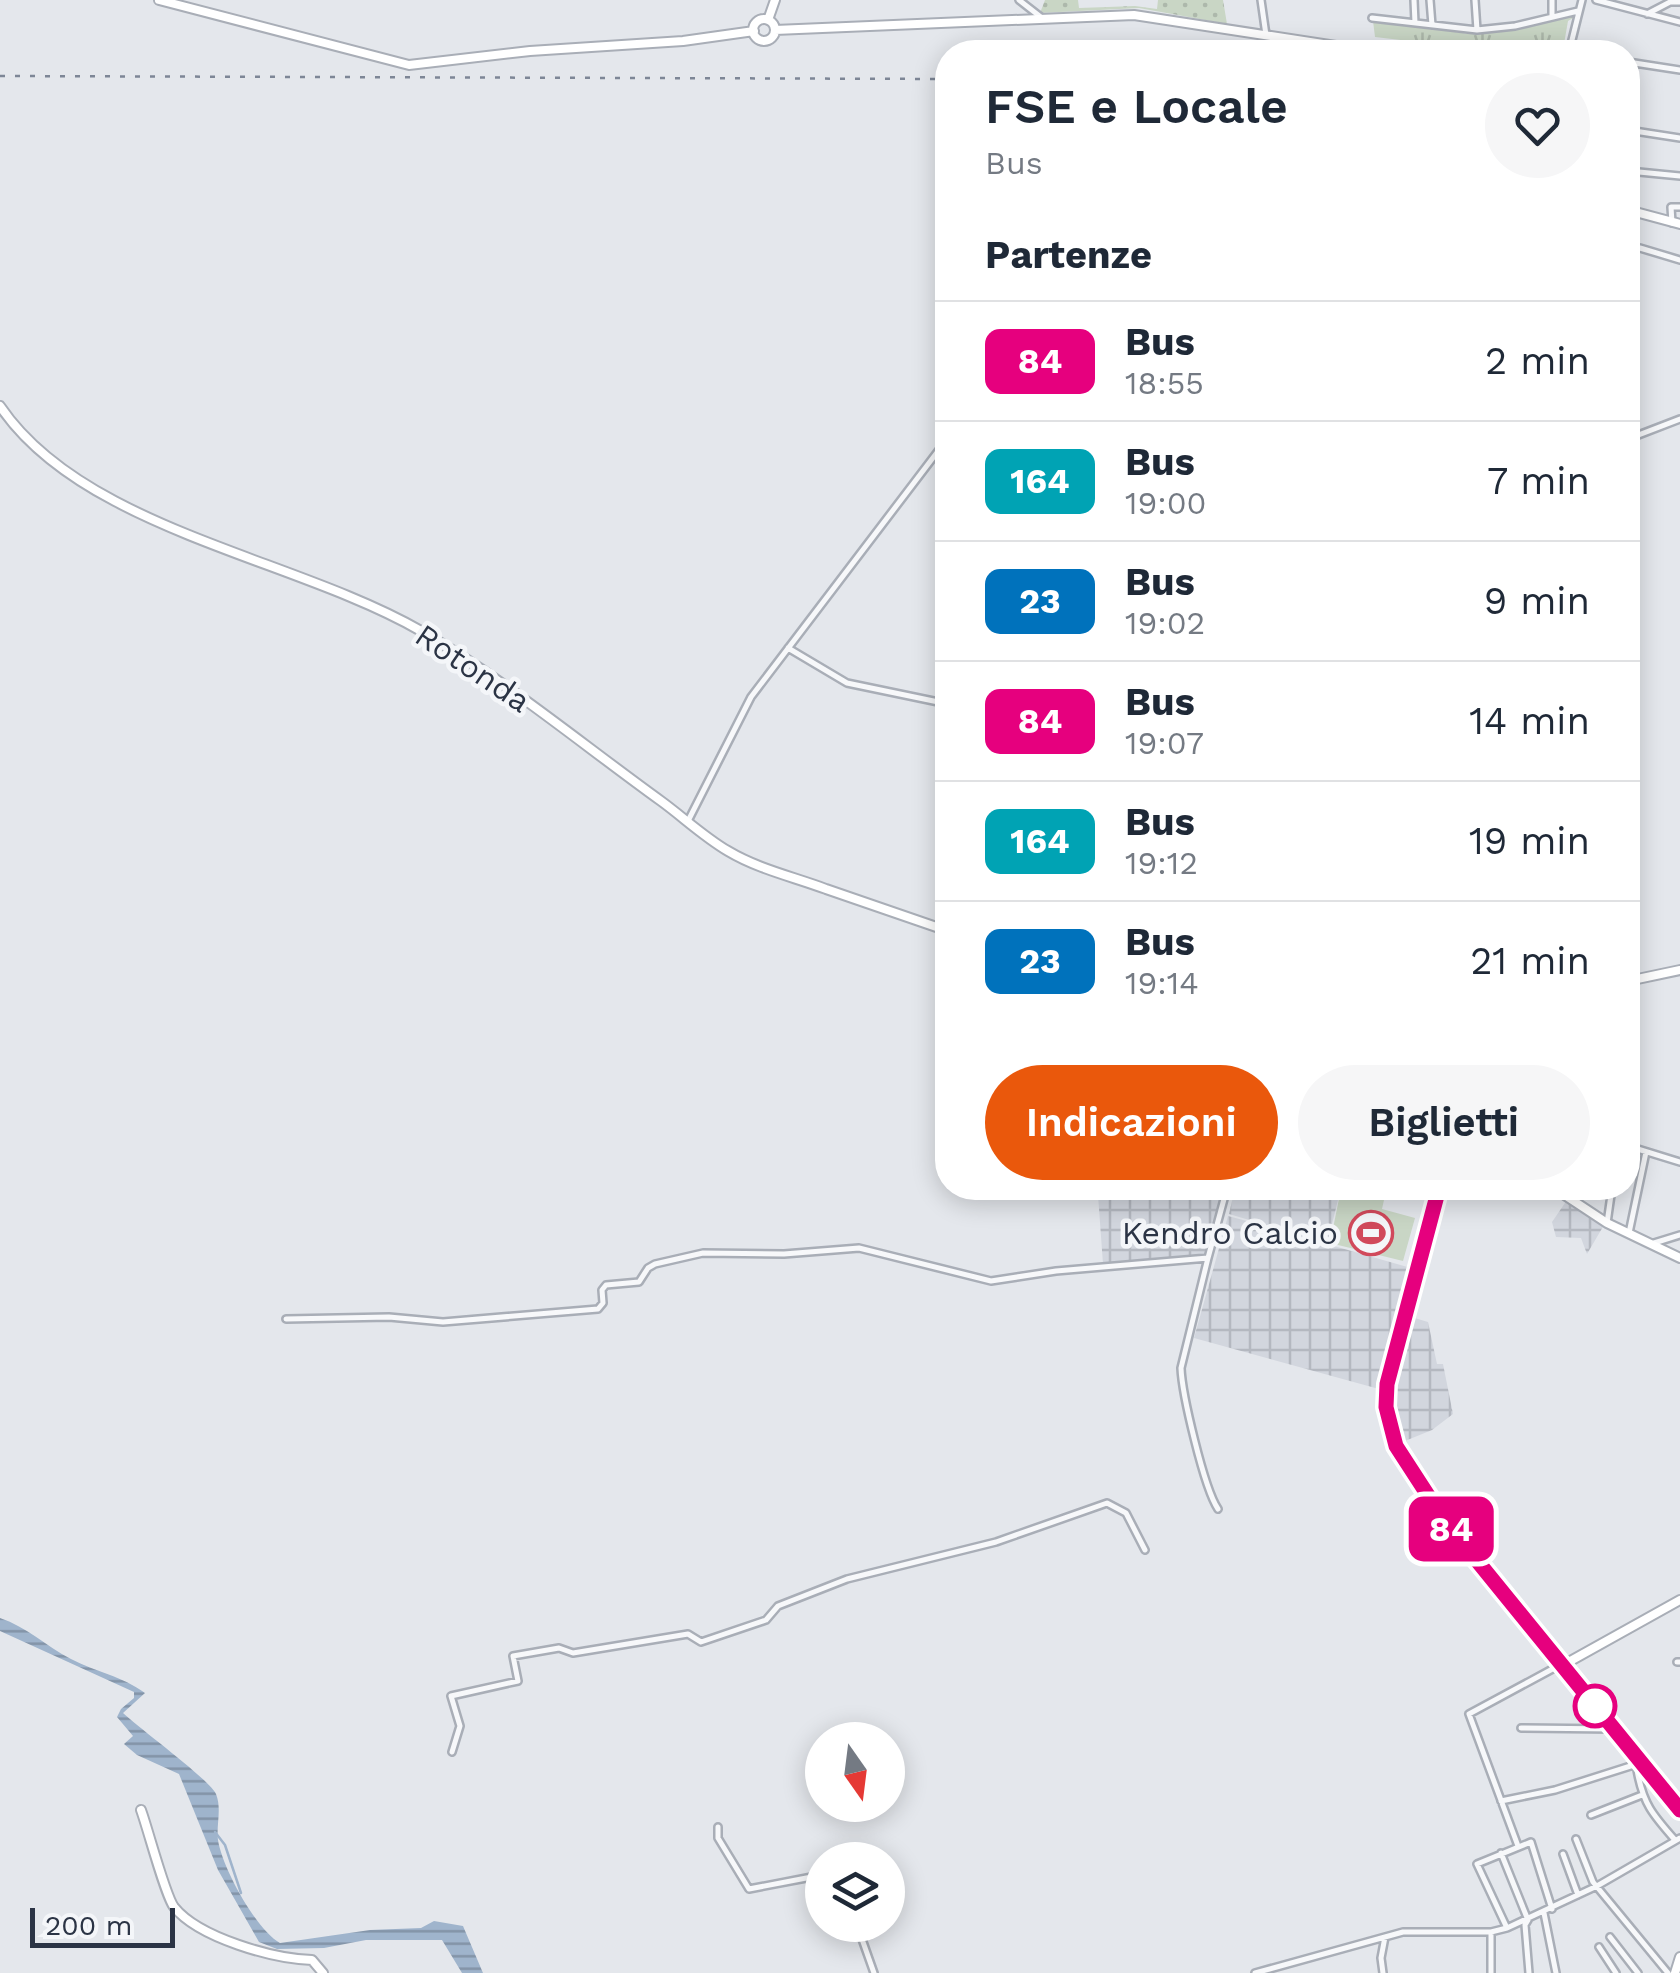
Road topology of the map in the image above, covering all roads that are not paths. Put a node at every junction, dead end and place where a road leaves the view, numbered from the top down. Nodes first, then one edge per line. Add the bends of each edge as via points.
1 (159, 0) edge
2 (775, 0) edge
3 (1019, 0) edge
4 (1261, 0) edge
5 (1414, 0) edge
6 (1430, 0) edge
7 (1475, 0) edge
8 (1552, 0) edge
9 (1582, 0) edge
10 (1596, 0) edge
11 (1680, 2) edge
12 (1578, 11) junction
13 (1646, 14) junction
14 (1552, 17) junction
15 (1042, 18) junction
16 (1372, 18) dead end
17 (768, 20) junction
18 (1680, 22) edge
19 (1415, 25) junction
20 (1432, 25) junction
21 (775, 30) junction
22 (1477, 30) junction
23 (754, 31) junction
24 (1266, 34) junction
25 (1301, 40) edge
26 (1571, 40) edge
27 (1640, 64) edge
28 (1680, 70) edge
29 (1640, 132) edge
30 (1680, 138) edge
31 (1640, 172) edge
32 (1680, 176) edge
33 (1680, 206) edge
34 (1640, 214) edge
35 (1676, 224) edge
36 (1640, 248) edge
37 (1680, 260) edge
38 (0, 406) edge
39 (1680, 419) edge
40 (1640, 434) edge
41 (935, 455) edge
42 (788, 648) junction
43 (935, 701) edge
44 (688, 821) junction
45 (935, 927) edge
46 (1680, 970) edge
47 (1640, 979) edge
48 (1640, 1150) edge
49 (1646, 1152) junction
50 (1680, 1162) edge
51 (1640, 1182) edge
52 (1224, 1200) edge
53 (1436, 1200) edge
54 (1572, 1200) edge
55 (1610, 1200) edge
56 (1637, 1200) edge
57 (1607, 1223) junction
58 (1630, 1233) junction
59 (1680, 1235) edge
60 (1652, 1244) junction
61 (1208, 1258) junction
62 (1680, 1258) edge
63 (286, 1319) dead end
64 (1218, 1508) dead end
65 (1146, 1550) dead end
66 (1680, 1600) edge
67 (1562, 1664) junction
68 (1521, 1728) dead end
69 (1613, 1728) junction
70 (452, 1752) dead end
71 (1641, 1764) junction
72 (1642, 1795) junction
73 (1501, 1801) junction
74 (141, 1810) dead end
75 (1680, 1810) edge
76 (1591, 1816) dead end
77 (718, 1827) dead end
78 (1576, 1839) dead end
79 (1678, 1839) edge
80 (1518, 1846) junction
81 (1501, 1853) junction
82 (1563, 1854) dead end
83 (805, 1878) edge
84 (1597, 1886) junction
85 (1578, 1895) junction
86 (1552, 1909) junction
87 (1544, 1913) junction
88 (1528, 1920) junction
89 (1507, 1928) junction
90 (1491, 1932) junction
91 (1385, 1937) junction
92 (1610, 1938) dead end
93 (863, 1942) edge
94 (1599, 1946) dead end
95 (1680, 1956) edge
96 (323, 1973) edge
97 (874, 1973) edge
98 (1255, 1973) edge
99 (1383, 1973) edge
100 (1491, 1973) edge
101 (1528, 1973) edge
102 (1556, 1973) edge
103 (1614, 1973) edge
104 (1638, 1973) edge
105 (1671, 1973) edge

1 - 23 main road via 408,65
2 - 17 main road
3 - 15 street
4 - 24 street
5 - 19 street
6 - 20 street
7 - 22 street
8 - 14 street
9 - 12 street
10 - 13 street
11 - 13 street
12 - 14 street
12 - 26 street
13 - 18 street
14 - 22 street
15 - 21 main road
15 - 24 main road via 1134,14
16 - 19 street
17 - 21 main road
17 - 23 main road
19 - 20 street
20 - 22 street
21 - 23 main road via 764,40
24 - 25 main road
27 - 28 street
29 - 30 street
31 - 32 street
33 - 35 street via 1670,207
34 - 35 main road
36 - 37 street
38 - 44 main road, Rotonda via 48,461 92,487 204,542 319,582 423,632
39 - 40 street
41 - 42 street
42 - 43 street via 848,683
42 - 44 street via 740,716
44 - 45 main road, Rotonda via 728,851 777,873
46 - 47 main road
48 - 49 street
49 - 50 street
49 - 51 street
52 - 61 street
53 - 67 main road via 1387,1384 1392,1432 1444,1520
54 - 57 main road
55 - 57 street
56 - 58 street
57 - 58 main road
58 - 60 main road
59 - 60 street
60 - 62 main road
61 - 63 street via 991,1281 859,1248 703,1253 655,1264 638,1282 606,1286 598,1309 443,1322
61 - 64 street via 1181,1386
65 - 70 street via 1126,1513 1107,1503 996,1542 847,1579 778,1606 766,1620 701,1642 688,1634 513,1656 518,1681 451,1696 460,1726
66 - 67 main road
67 - 69 main road
67 - 73 street via 1469,1714
68 - 69 street
69 - 71 main road
71 - 72 street
71 - 73 street
71 - 75 main road
72 - 76 street
72 - 79 street
73 - 80 street
74 - 96 main road via 173,1906 220,1937 270,1955 312,1960
77 - 83 street via 749,1889
78 - 84 street
79 - 84 street
80 - 81 street
80 - 86 street via 1530,1842
81 - 88 street
81 - 89 street via 1477,1864
82 - 85 street
84 - 85 street
84 - 105 street
85 - 86 street
86 - 87 street
87 - 88 street
87 - 102 street
88 - 89 street
88 - 101 street
89 - 90 street
90 - 91 street
90 - 100 street
91 - 98 street
91 - 99 street
92 - 104 street
93 - 97 street
94 - 103 street
95 - 105 main road

